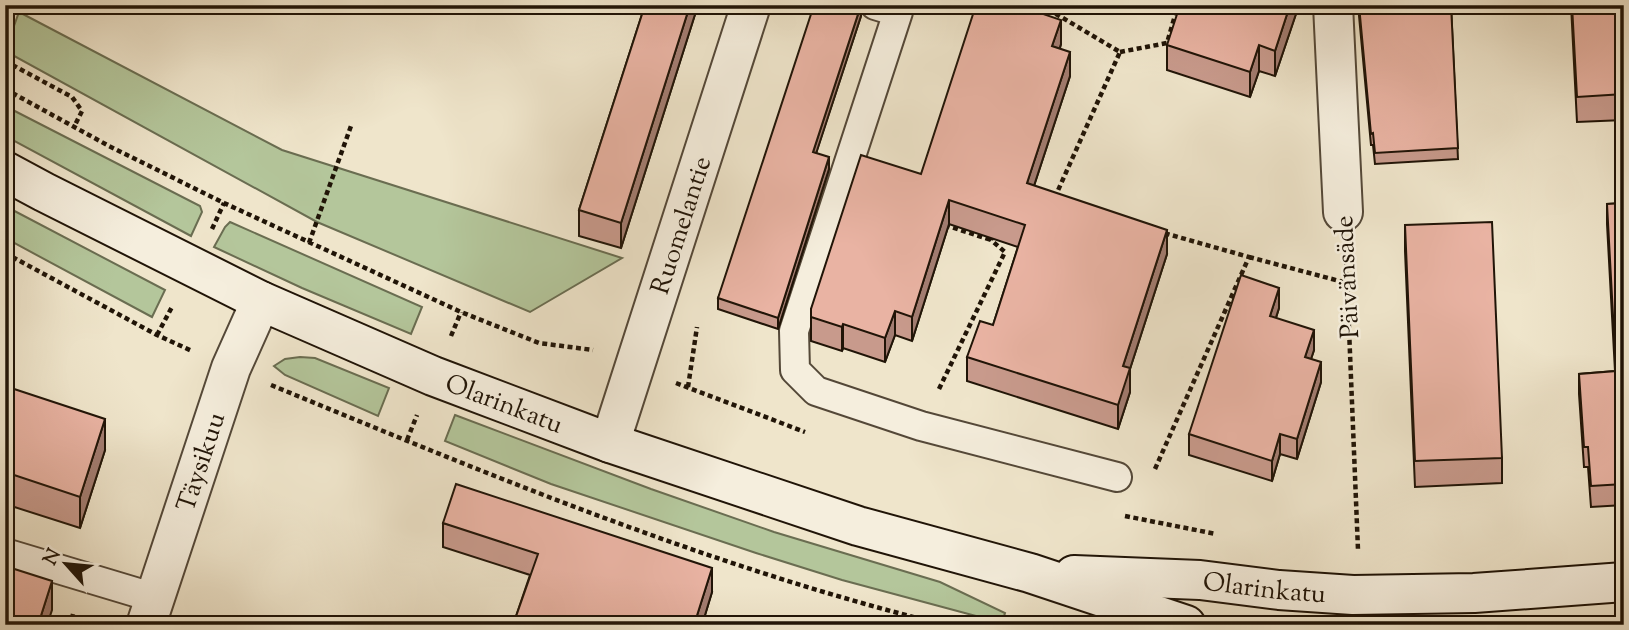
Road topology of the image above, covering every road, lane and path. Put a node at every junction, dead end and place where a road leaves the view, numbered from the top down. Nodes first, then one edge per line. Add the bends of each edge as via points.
1 (751, 5) edge
2 (875, 5) edge
3 (1041, 5) edge
4 (1178, 5) edge
5 (1333, 5) edge
6 (1120, 52) junction
7 (5, 61) edge
8 (351, 126) dead end
9 (74, 127) dead end
10 (5, 171) edge
11 (1053, 201) edge
12 (1343, 212) joint
13 (936, 222) edge
14 (995, 229) edge
15 (1157, 231) edge
16 (991, 240) junction
17 (309, 243) dead end
18 (5, 253) edge
19 (1249, 257) junction
20 (1347, 283) junction
21 (261, 301) junction
22 (232, 368) junction
23 (921, 426) junction
24 (610, 443) junction
25 (1117, 477) dead end
26 (1150, 481) dead end
27 (1139, 505) dead end
28 (1133, 518) dead end
29 (1358, 550) dead end
30 (5, 553) edge
31 (1030, 573) junction
32 (1624, 582) edge
33 (151, 611) edge
34 (1474, 614) edge
35 (946, 625) edge
36 (1186, 625) edge

1 - 24 main road, Ruomelantie
2 - 23 lane via 898,12 794,331 795,370 816,391
3 - 6 path
4 - 6 path via 1167,43
5 - 12 main road, Päivänsäde
6 - 11 path
7 - 9 path via 72,97 82,111
8 - 17 path
10 - 21 main road, Olarinkatu
12 - 20 path, Päivänsäde
13 - 16 path
14 - 16 path
15 - 19 path
16 - 23 path via 1005,252
18 - 22 path via 158,335
19 - 20 path
19 - 26 path
20 - 29 path, Päivänsäde
21 - 22 main road, Täysikuu
21 - 24 main road, Olarinkatu via 433,376
22 - 33 main road, Täysikuu
22 - 35 path via 568,505 713,557
23 - 25 lane
24 - 31 main road, Olarinkatu via 858,526
27 - 28 path
30 - 33 lane
31 - 34 main road, Olarinkatu via 1200,580 1353,595
31 - 36 main road, Olarinkatu
32 - 34 main road, Olarinkatu

